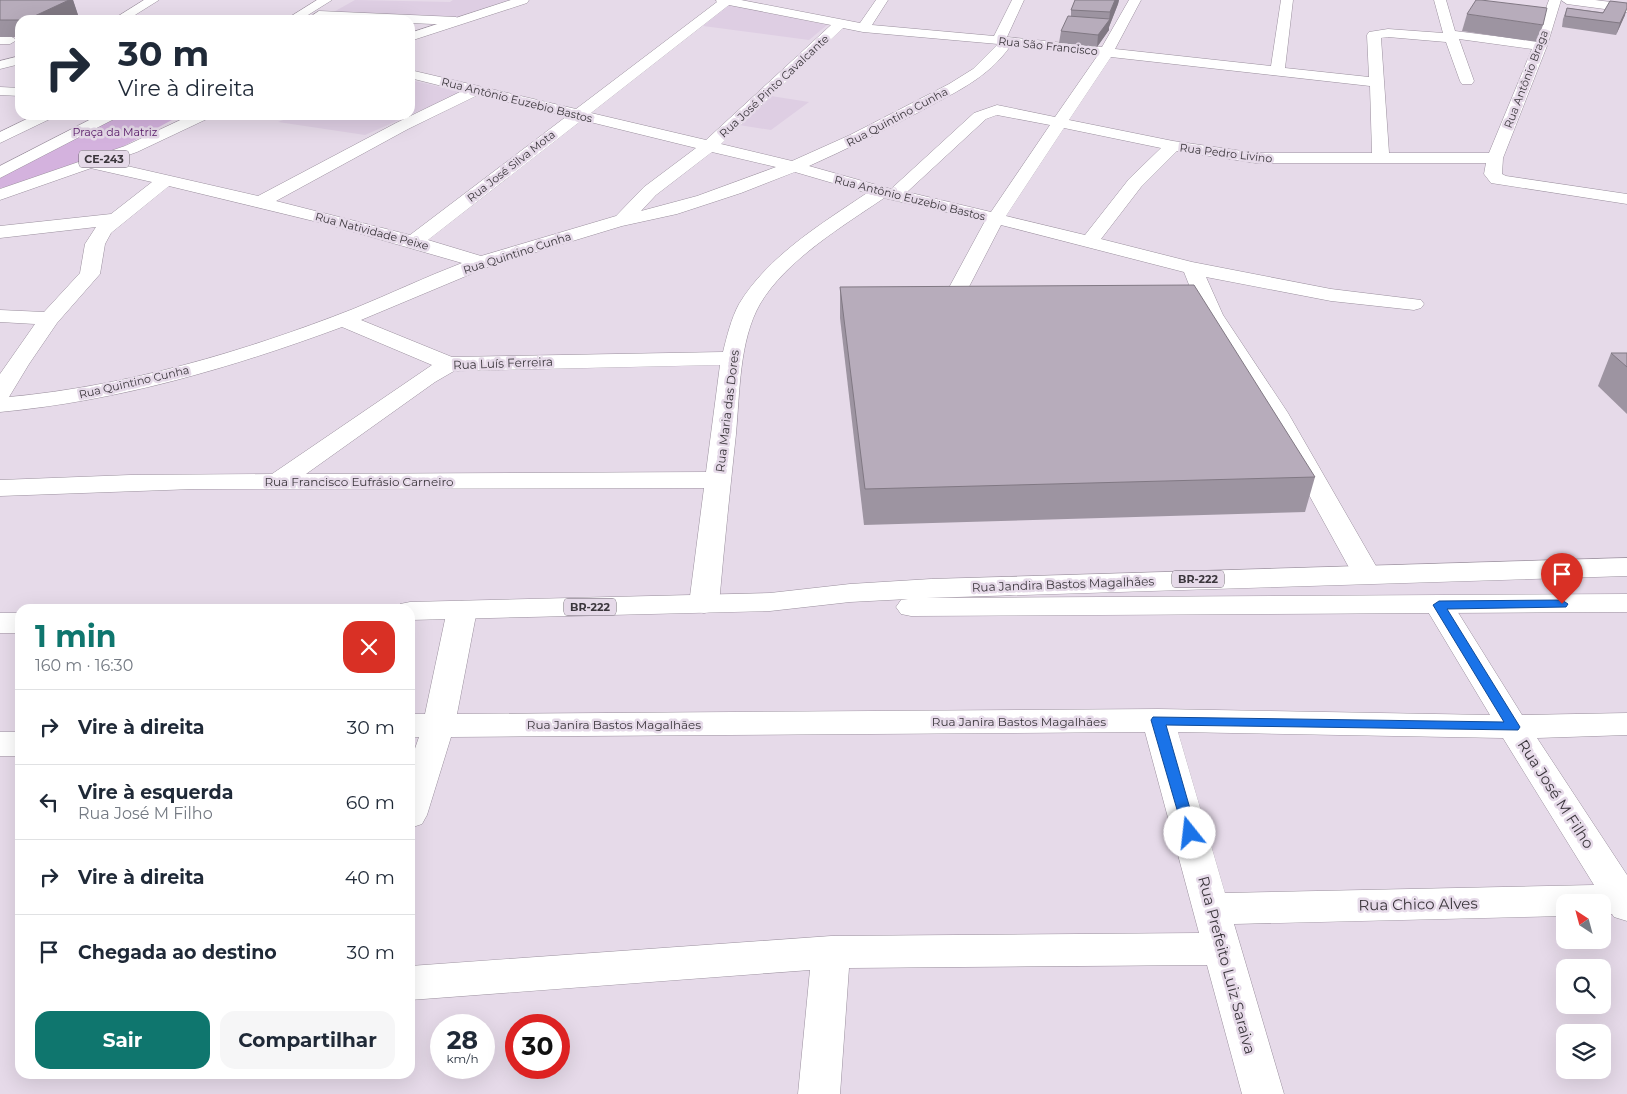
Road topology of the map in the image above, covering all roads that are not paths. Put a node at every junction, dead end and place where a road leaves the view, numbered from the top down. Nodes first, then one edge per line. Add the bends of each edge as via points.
1 (153, 0) edge
2 (524, 0) edge
3 (725, 0) edge
4 (882, 0) edge
5 (1018, 0) edge
6 (1135, 0) edge
7 (1287, 0) edge
8 (1440, 0) edge
9 (1555, 0) edge
10 (1567, 0) edge
11 (332, 2) edge
12 (1627, 8) edge
13 (127, 15) edge
14 (302, 15) edge
15 (318, 15) edge
16 (415, 20) edge
17 (456, 21) junction
18 (840, 24) junction
19 (863, 28) junction
20 (415, 35) edge
21 (1450, 36) junction
22 (1003, 41) junction
23 (1540, 46) junction
24 (1106, 53) junction
25 (15, 61) edge
26 (0, 65) edge
27 (1277, 72) junction
28 (415, 75) edge
29 (1467, 81) dead end
30 (1375, 82) junction
31 (476, 90) junction
32 (0, 91) edge
33 (15, 92) edge
34 (990, 110) joint
35 (577, 116) junction
36 (37, 120) edge
37 (101, 120) edge
38 (193, 120) edge
39 (414, 120) edge
40 (415, 120) edge
41 (1061, 122) junction
42 (0, 138) edge
43 (1173, 146) junction
44 (0, 147) edge
45 (708, 147) junction
46 (41, 151) junction
47 (1495, 158) junction
48 (1381, 159) junction
49 (92, 163) junction
50 (796, 167) junction
51 (0, 173) edge
52 (165, 180) junction
53 (887, 194) junction
54 (0, 195) edge
55 (1627, 199) edge
56 (262, 201) junction
57 (117, 218) junction
58 (995, 219) junction
59 (623, 220) junction
60 (0, 232) edge
61 (415, 241) junction
62 (1090, 243) junction
63 (482, 263) junction
64 (1192, 268) junction
65 (1414, 304) dead end
66 (948, 308) edge
67 (0, 316) edge
68 (50, 319) junction
69 (343, 320) junction
70 (732, 358) junction
71 (449, 364) junction
72 (0, 393) edge
73 (0, 405) edge
74 (280, 480) junction
75 (719, 480) junction
76 (0, 488) edge
77 (1627, 567) edge
78 (1366, 573) junction
79 (770, 602) junction
80 (1627, 603) edge
81 (704, 604) junction
82 (1439, 605) junction
83 (462, 610) junction
84 (415, 611) edge
85 (0, 623) edge
86 (15, 623) edge
87 (1158, 720) junction
88 (1627, 724) edge
89 (425, 726) edge
90 (1513, 727) junction
91 (0, 744) edge
92 (15, 744) edge
93 (415, 785) edge
94 (1625, 902) edge
95 (1212, 909) junction
96 (1221, 949) junction
97 (831, 952) junction
98 (415, 983) edge
99 (819, 1094) edge
100 (1263, 1094) edge

1 - 13 main road
2 - 17 main road
3 - 18 main road, Rua São Francisco
3 - 35 main road, Rua José Silva Mota
4 - 19 main road
5 - 22 main road, Rua Quintino Cunha
6 - 24 main road
7 - 27 main road
8 - 21 main road
9 - 23 main road, Rua Antônio Braga
10 - 12 main road
11 - 14 main road
11 - 15 main road
16 - 17 main road
17 - 20 main road
18 - 19 main road, Rua São Francisco
18 - 45 main road, Rua José Pinto Cavalcante
19 - 22 main road, Rua São Francisco
21 - 23 main road
21 - 29 main road
21 - 30 main road via 1374,35
22 - 24 main road, Rua São Francisco
22 - 50 main road, Rua Quintino Cunha via 1000,52 990,63 962,82
23 - 47 main road, Rua Antônio Braga
24 - 27 main road, Rua São Francisco
24 - 41 main road
25 - 26 main road
27 - 30 main road, Rua São Francisco
28 - 31 main road, Rua Antônio Euzebio Bastos
30 - 48 main road
31 - 35 main road, Rua Antônio Euzebio Bastos
31 - 40 main road
32 - 33 main road
34 - 41 main road, Rua Pedro Livino
34 - 53 main road, Rua Maria das Dores
35 - 45 main road, Rua Antônio Euzebio Bastos
35 - 61 main road, Rua José Silva Mota
36 - 42 main road
37 - 46 main road
38 - 49 main road, CE-243
39 - 56 main road
41 - 43 main road, Rua Pedro Livino
41 - 58 main road
43 - 48 main road, Rua Pedro Livino via 1256,158
43 - 62 main road via 1135,183
44 - 46 main road
45 - 50 main road, Rua Antônio Euzebio Bastos
45 - 59 main road, Rua José Pinto Cavalcante via 650,191
46 - 51 main road
47 - 48 main road, Rua Pedro Livino
47 - 55 main road via 1493,174 1497,179
49 - 52 main road, Rua Natividade Peixe
49 - 54 main road, CE-243
50 - 53 main road, Rua Antônio Euzebio Bastos
50 - 59 main road, Rua Quintino Cunha via 668,211
52 - 56 main road, Rua Natividade Peixe
52 - 57 main road
53 - 58 main road, Rua Antônio Euzebio Bastos
53 - 70 main road, Rua Maria das Dores via 835,224 766,283 750,304
56 - 61 main road, Rua Natividade Peixe
57 - 60 main road
57 - 68 main road via 103,230 95,244 90,274
58 - 62 main road, Rua Antônio Euzebio Bastos
58 - 66 main road
59 - 63 main road, Rua Quintino Cunha
61 - 63 main road, Rua Natividade Peixe
62 - 64 main road, Rua Antônio Euzebio Bastos
63 - 69 main road, Rua Quintino Cunha
64 - 65 main road, Rua Antônio Euzebio Bastos via 1331,294
64 - 78 main road via 1212,315 1276,414
67 - 68 main road
68 - 72 main road
69 - 71 main road
69 - 73 main road, Rua Quintino Cunha via 157,378 73,397
70 - 71 main road, Rua Luís Ferreira
70 - 75 main road, Rua Maria das Dores
71 - 74 main road, Rua Luís Ferreira
74 - 75 main road, Rua Francisco Eufrásio Carneiro
74 - 76 main road, Rua Francisco Eufrásio Carneiro
75 - 81 main road, Rua Maria das Dores
77 - 78 main road, Rua Jandira Bastos Magalhães / BR-222
78 - 79 main road, Rua Jandira Bastos Magalhães / BR-222 via 903,590 818,595
79 - 81 main road, Rua Jandira Bastos Magalhães / BR-222
79 - 82 main road, Rua Jandira Bastos Magalhães / BR-222 via 816,607
80 - 82 main road, Rua Jandira Bastos Magalhães / BR-222
81 - 83 main road, Rua Jandira Bastos Magalhães / BR-222
82 - 90 main road, Rua José M Filho
83 - 84 main road, Rua Jandira Bastos Magalhães / BR-222
83 - 89 main road
85 - 86 main road
87 - 89 main road, Rua Janira Bastos Magalhães
87 - 90 main road, Rua Janira Bastos Magalhães
87 - 95 main road, Rua Prefeito Luiz Saraiva
88 - 90 main road, Rua Janira Bastos Magalhães
89 - 93 main road
90 - 94 main road, Rua José M Filho
91 - 92 main road
94 - 95 main road, Rua Chico Alves
95 - 96 main road, Rua Prefeito Luiz Saraiva
96 - 97 main road
96 - 100 main road, Rua Prefeito Luiz Saraiva
97 - 98 main road
97 - 99 main road

